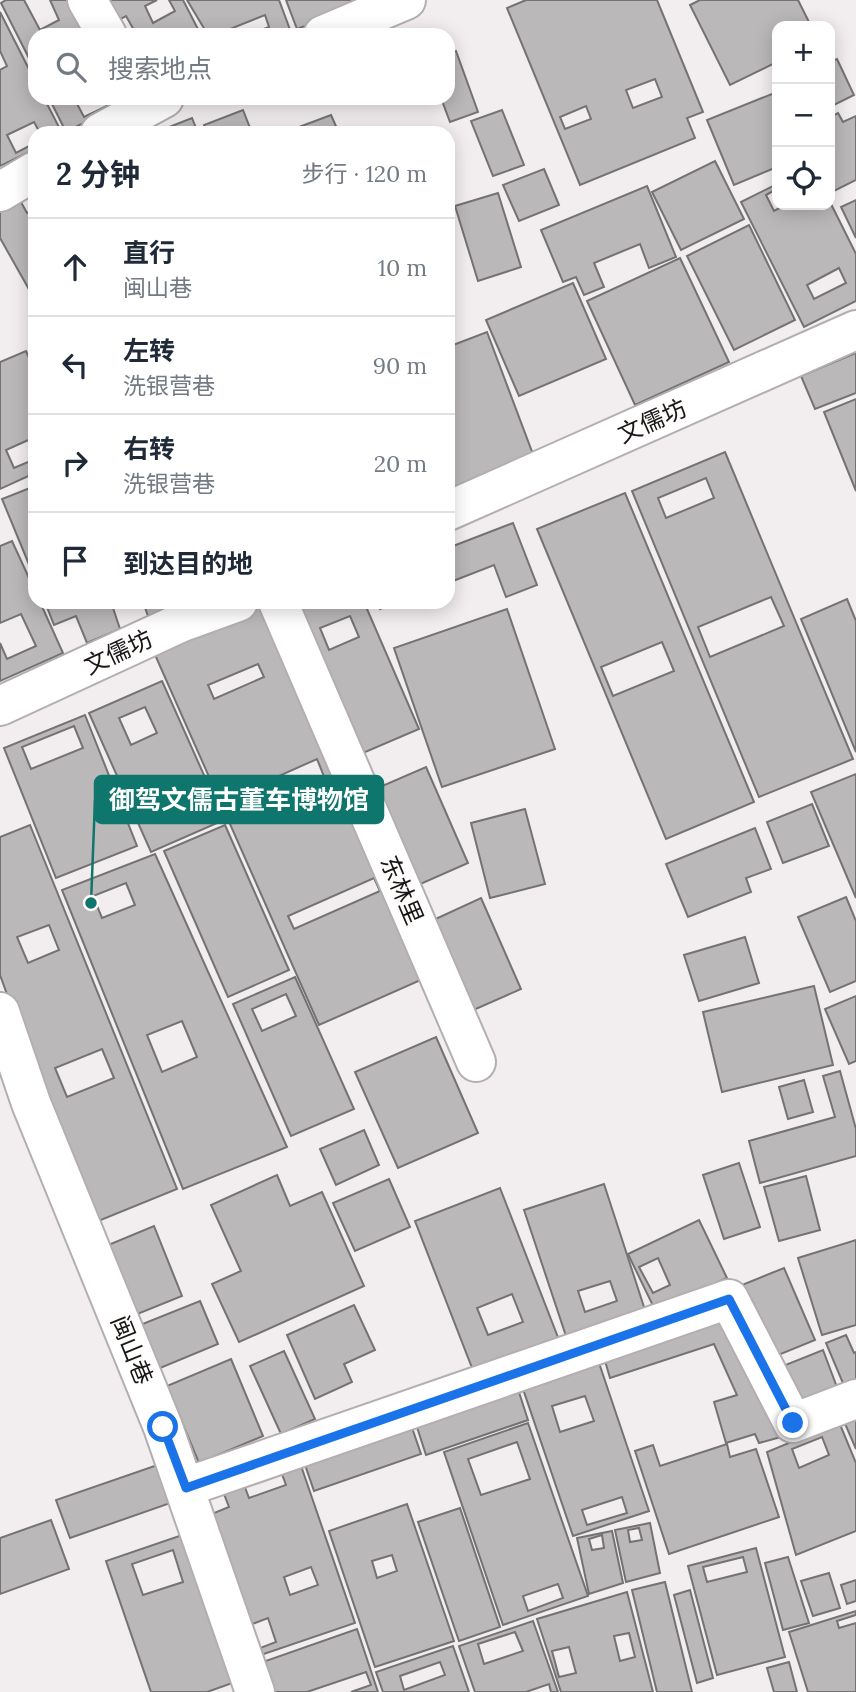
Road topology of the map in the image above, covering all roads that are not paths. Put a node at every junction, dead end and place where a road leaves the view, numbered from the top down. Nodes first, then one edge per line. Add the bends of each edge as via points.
1 (87, 0) edge
2 (406, 0) edge
3 (103, 28) edge
4 (340, 28) edge
5 (144, 105) edge
6 (111, 126) edge
7 (28, 175) edge
8 (0, 191) edge
9 (856, 330) edge
10 (455, 508) edge
11 (219, 609) edge
12 (281, 609) edge
13 (0, 706) edge
14 (0, 1012) edge
15 (476, 1062) dead end
16 (856, 1399) edge
17 (186, 1488) junction
18 (255, 1692) edge

1 - 3 street
2 - 4 street
5 - 6 street
7 - 8 street
9 - 10 street, 文儒坊
11 - 13 street, 文儒坊
12 - 15 street, 东林里
14 - 17 street, 闽山巷 via 31,1103
16 - 17 street via 793,1423 729,1299
17 - 18 street, 闽山巷

